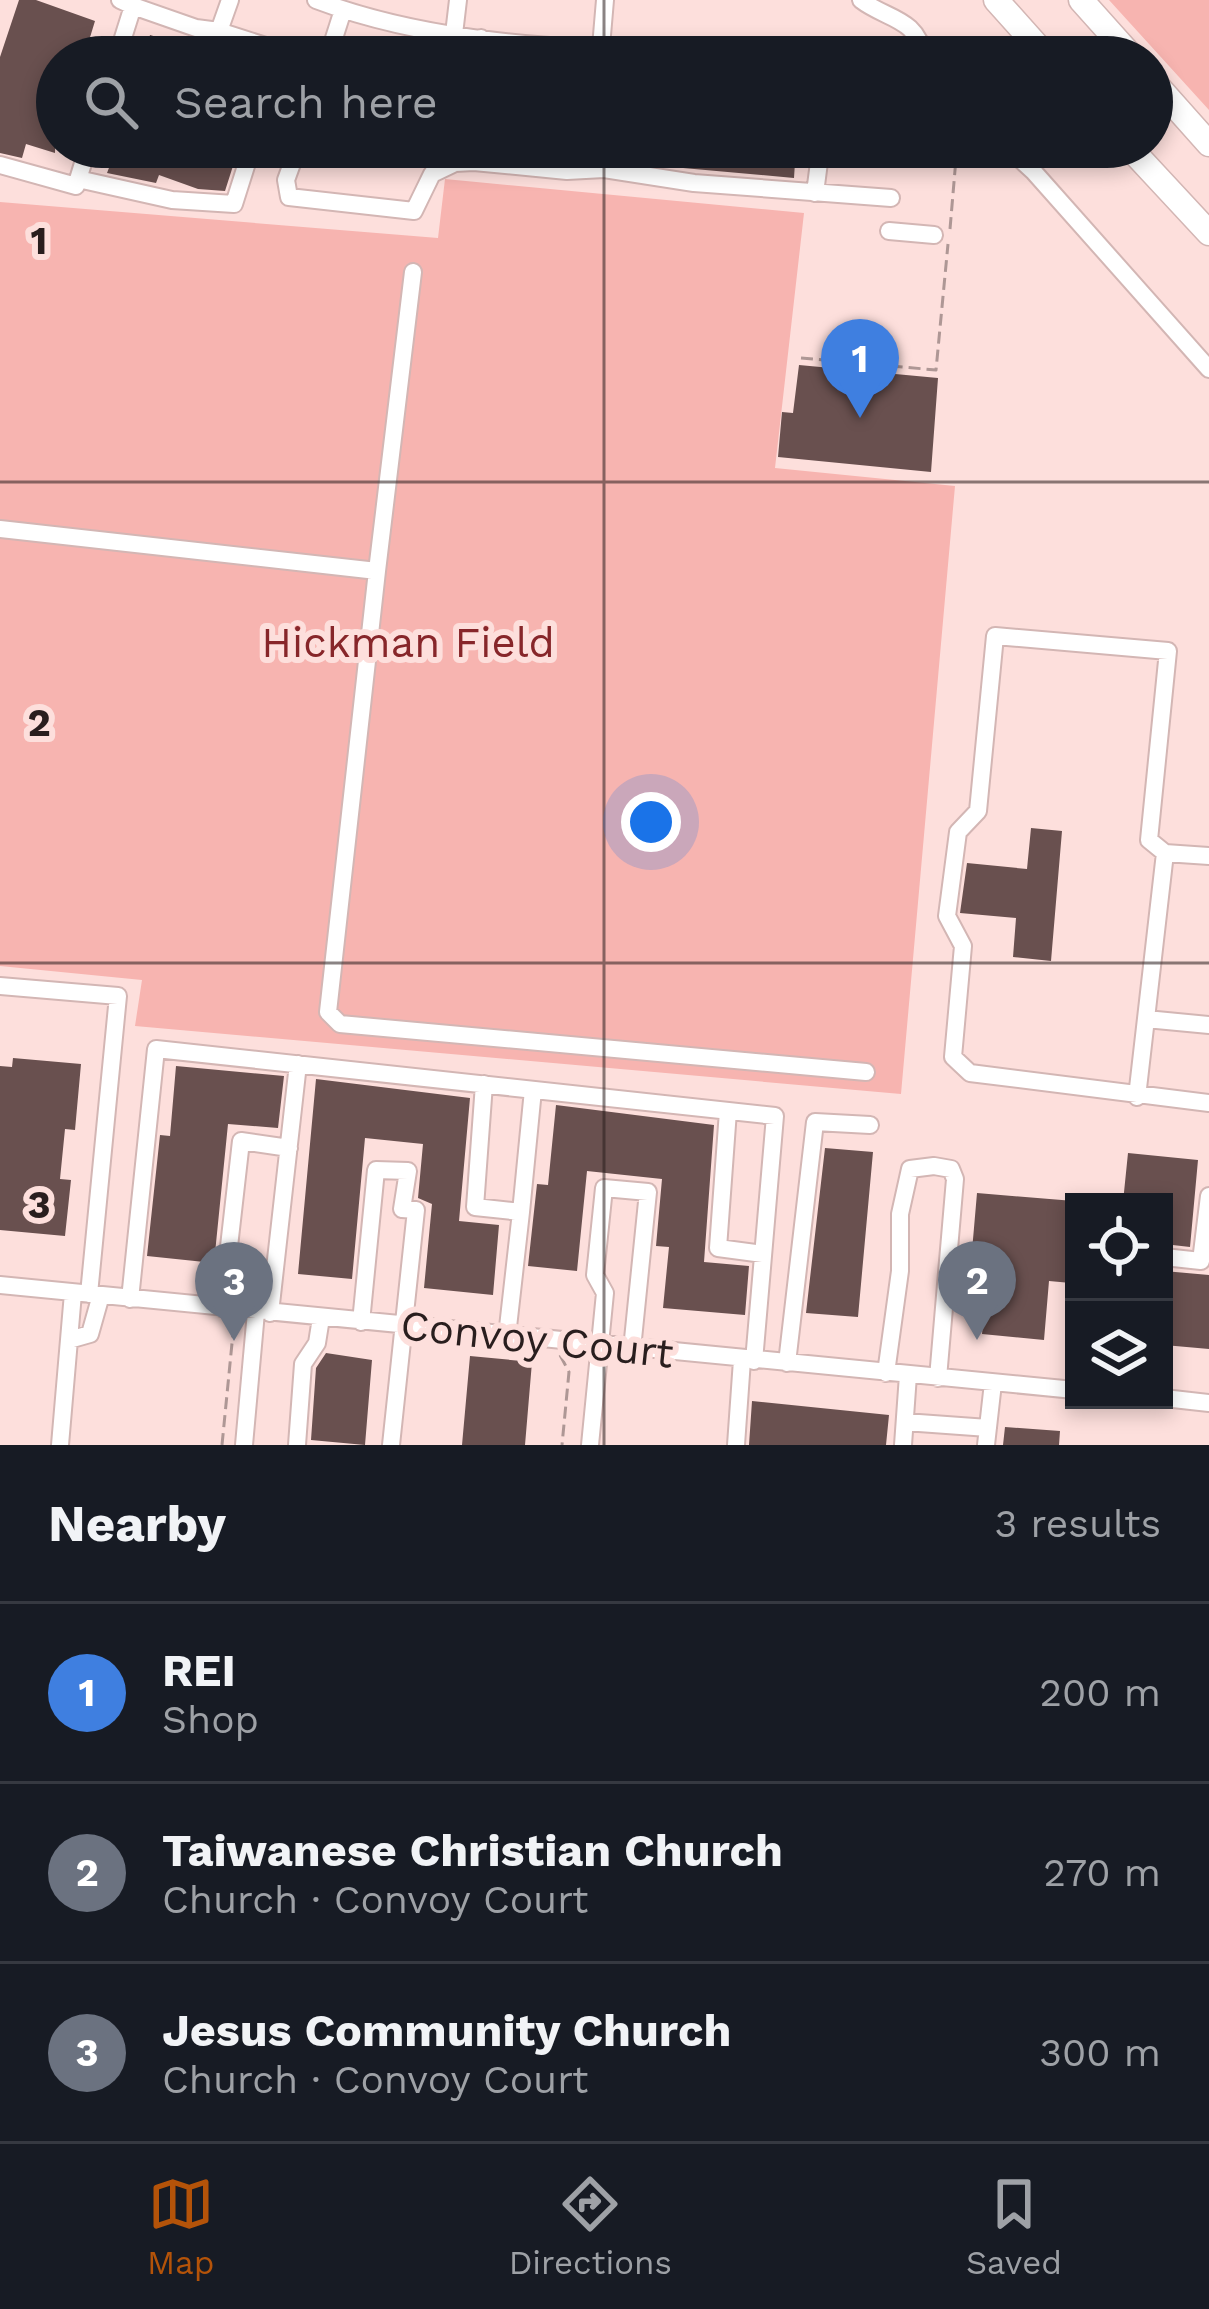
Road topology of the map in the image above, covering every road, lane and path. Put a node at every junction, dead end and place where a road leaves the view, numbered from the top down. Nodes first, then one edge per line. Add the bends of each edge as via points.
1 (230, 0) edge
2 (316, 0) edge
3 (458, 0) edge
4 (605, 0) edge
5 (860, 0) edge
6 (996, 0) edge
7 (1081, 0) edge
8 (126, 3) edge
9 (344, 10) junction
10 (219, 31) junction
11 (454, 34) junction
12 (120, 36) edge
13 (234, 36) edge
14 (335, 36) edge
15 (458, 36) edge
16 (608, 36) edge
17 (918, 36) edge
18 (1028, 36) edge
19 (1113, 36) edge
20 (1173, 104) edge
21 (1209, 144) edge
22 (0, 165) edge
23 (86, 168) edge
24 (245, 168) edge
25 (290, 168) edge
26 (445, 168) edge
27 (550, 168) edge
28 (818, 168) edge
29 (955, 168) edge
30 (1030, 168) edge
31 (1149, 168) edge
32 (604, 169) joint
33 (85, 181) junction
34 (815, 193) junction
35 (891, 198) dead end
36 (889, 231) dead end
37 (1209, 233) edge
38 (934, 235) dead end
39 (413, 272) dead end
40 (801, 358) dead end
41 (872, 364) junction
42 (1209, 369) edge
43 (872, 372) dead end
44 (0, 529) edge
45 (377, 572) junction
46 (1166, 853) junction
47 (1209, 856) edge
48 (0, 986) edge
49 (1146, 1019) junction
50 (1209, 1025) edge
51 (298, 1064) junction
52 (866, 1072) dead end
53 (484, 1084) junction
54 (533, 1090) junction
55 (1137, 1096) junction
56 (1209, 1103) edge
57 (728, 1111) junction
58 (870, 1125) dead end
59 (289, 1148) junction
60 (1209, 1196) edge
61 (520, 1212) junction
62 (763, 1254) junction
63 (1173, 1258) edge
64 (1205, 1261) edge
65 (0, 1285) edge
66 (88, 1294) junction
67 (130, 1298) junction
68 (223, 1308) junction
69 (261, 1316) junction
70 (321, 1318) junction
71 (361, 1322) junction
72 (404, 1326) junction
73 (507, 1336) junction
74 (69, 1340) junction
75 (600, 1346) junction
76 (632, 1349) junction
77 (558, 1353) dead end
78 (748, 1360) junction
79 (787, 1364) junction
80 (886, 1372) junction
81 (908, 1375) junction
82 (938, 1378) junction
83 (993, 1383) junction
84 (1065, 1389) edge
85 (1173, 1400) edge
86 (1209, 1402) edge
87 (905, 1422) junction
88 (987, 1437) edge
89 (60, 1445) edge
90 (222, 1445) edge
91 (244, 1445) edge
92 (297, 1445) edge
93 (391, 1445) edge
94 (562, 1445) edge
95 (590, 1445) edge
96 (736, 1445) edge
97 (903, 1445) edge

1 - 10 street
2 - 9 street
3 - 11 street
4 - 16 street
5 - 17 street
6 - 18 highway
7 - 19 highway
8 - 10 street
8 - 12 street
9 - 11 street
9 - 14 street
10 - 13 street
11 - 15 street
20 - 21 highway
22 - 33 street via 76,186
23 - 33 street
24 - 33 street via 234,204
25 - 26 street via 289,196 414,211 432,174
27 - 32 street
28 - 34 street
29 - 41 path via 936,370
30 - 42 street
31 - 37 highway
32 - 34 street
34 - 35 street
36 - 38 street
39 - 45 street
40 - 41 path
41 - 43 path
44 - 45 street
45 - 52 street via 328,1012 340,1024
46 - 47 street
46 - 49 street
46 - 55 street via 1149,840 1168,651 995,636 978,811 958,832 947,916 963,946 953,1057 970,1073
48 - 66 street via 118,996
49 - 50 street
49 - 55 street
51 - 53 street
51 - 59 street
51 - 67 street via 156,1048
53 - 54 street
53 - 61 street via 475,1207
54 - 57 street
54 - 61 street
55 - 56 street
57 - 62 street via 718,1248
57 - 62 street via 776,1116
58 - 79 street via 815,1122
59 - 68 street via 241,1141
59 - 69 street
60 - 64 street
61 - 73 street
62 - 78 street
63 - 64 street
65 - 66 street, Convoy Court
66 - 67 street, Convoy Court
66 - 74 street
66 - 74 street via 90,1334
67 - 68 street, Convoy Court
68 - 69 street, Convoy Court
69 - 70 street, Convoy Court
69 - 90 path via 232,1323
69 - 91 street
70 - 71 street, Convoy Court
70 - 92 street via 303,1364
71 - 72 street, Convoy Court
71 - 72 street via 376,1169 408,1172 402,1209 416,1210
72 - 73 street, Convoy Court
72 - 93 street
73 - 75 street, Convoy Court
74 - 89 street
75 - 76 street, Convoy Court
75 - 76 street via 604,1293 595,1276 604,1188 648,1192
75 - 95 street
76 - 78 street, Convoy Court
77 - 94 path via 569,1372
78 - 79 street, Convoy Court
78 - 96 street
79 - 80 street, Convoy Court
80 - 81 street, Convoy Court
80 - 82 street via 910,1169 934,1166 951,1169 955,1179
81 - 82 street, Convoy Court
81 - 87 street
82 - 83 street, Convoy Court
83 - 84 street, Convoy Court
83 - 88 street
85 - 86 street
87 - 88 street
87 - 97 street

